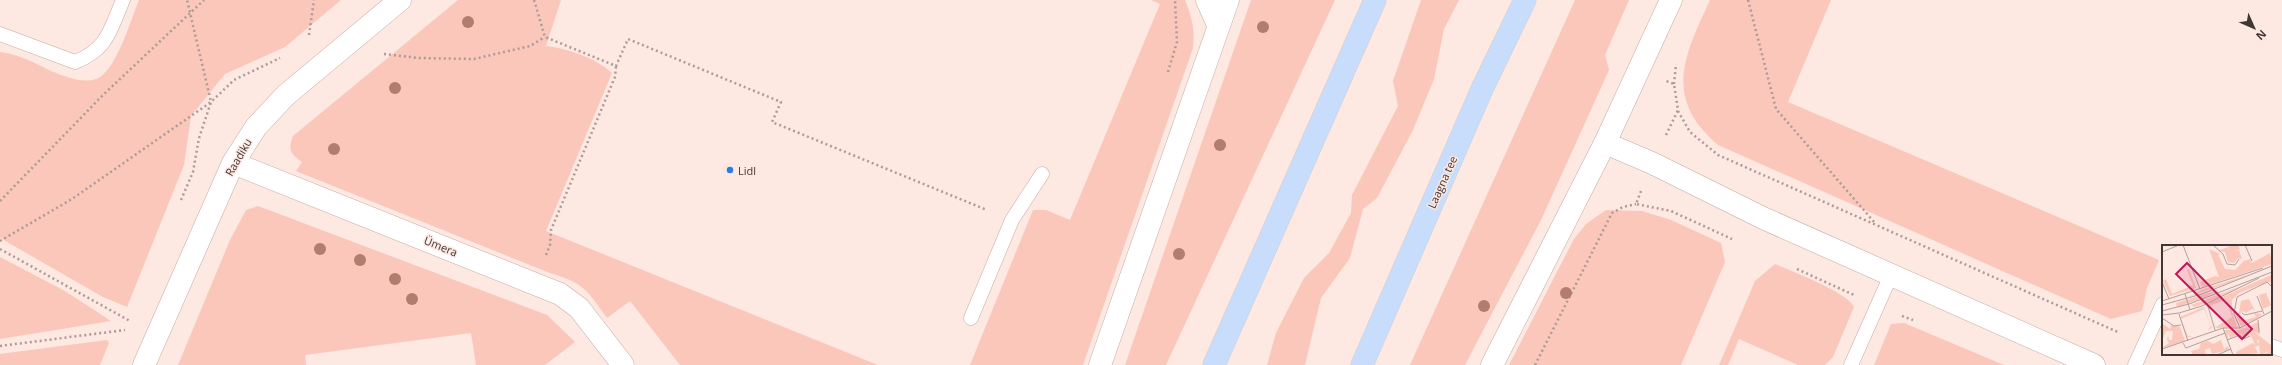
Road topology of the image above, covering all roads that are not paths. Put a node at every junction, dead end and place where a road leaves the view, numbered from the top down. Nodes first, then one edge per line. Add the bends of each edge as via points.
1 (123, 0) edge
2 (400, 0) edge
3 (1207, 0) edge
4 (1228, 0) edge
5 (1375, 0) edge
6 (1526, 0) edge
7 (1671, 0) edge
8 (1218, 25) junction
9 (0, 34) edge
10 (1605, 143) junction
11 (233, 162) junction
12 (1042, 174) dead end
13 (1891, 275) junction
14 (2162, 306) edge
15 (972, 318) dead end
16 (2272, 346) edge
17 (2282, 350) edge
18 (144, 365) edge
19 (623, 365) edge
20 (1100, 365) edge
21 (1214, 365) edge
22 (1362, 365) edge
23 (1492, 365) edge
24 (1851, 365) edge
25 (2094, 365) edge
26 (2136, 365) edge

1 - 9 lane via 104,44 91,56 76,62
2 - 11 street, Raadiku via 286,95 256,127
3 - 8 street
4 - 8 street
5 - 21 main road
6 - 22 main road, Laagna tee via 1482,89
7 - 10 street
8 - 20 street
10 - 13 street
10 - 23 street
11 - 18 street, Raadiku
11 - 19 street, Ümera via 560,294 579,308
12 - 15 lane via 1012,220
13 - 24 lane
13 - 25 street
14 - 26 lane
16 - 17 lane

